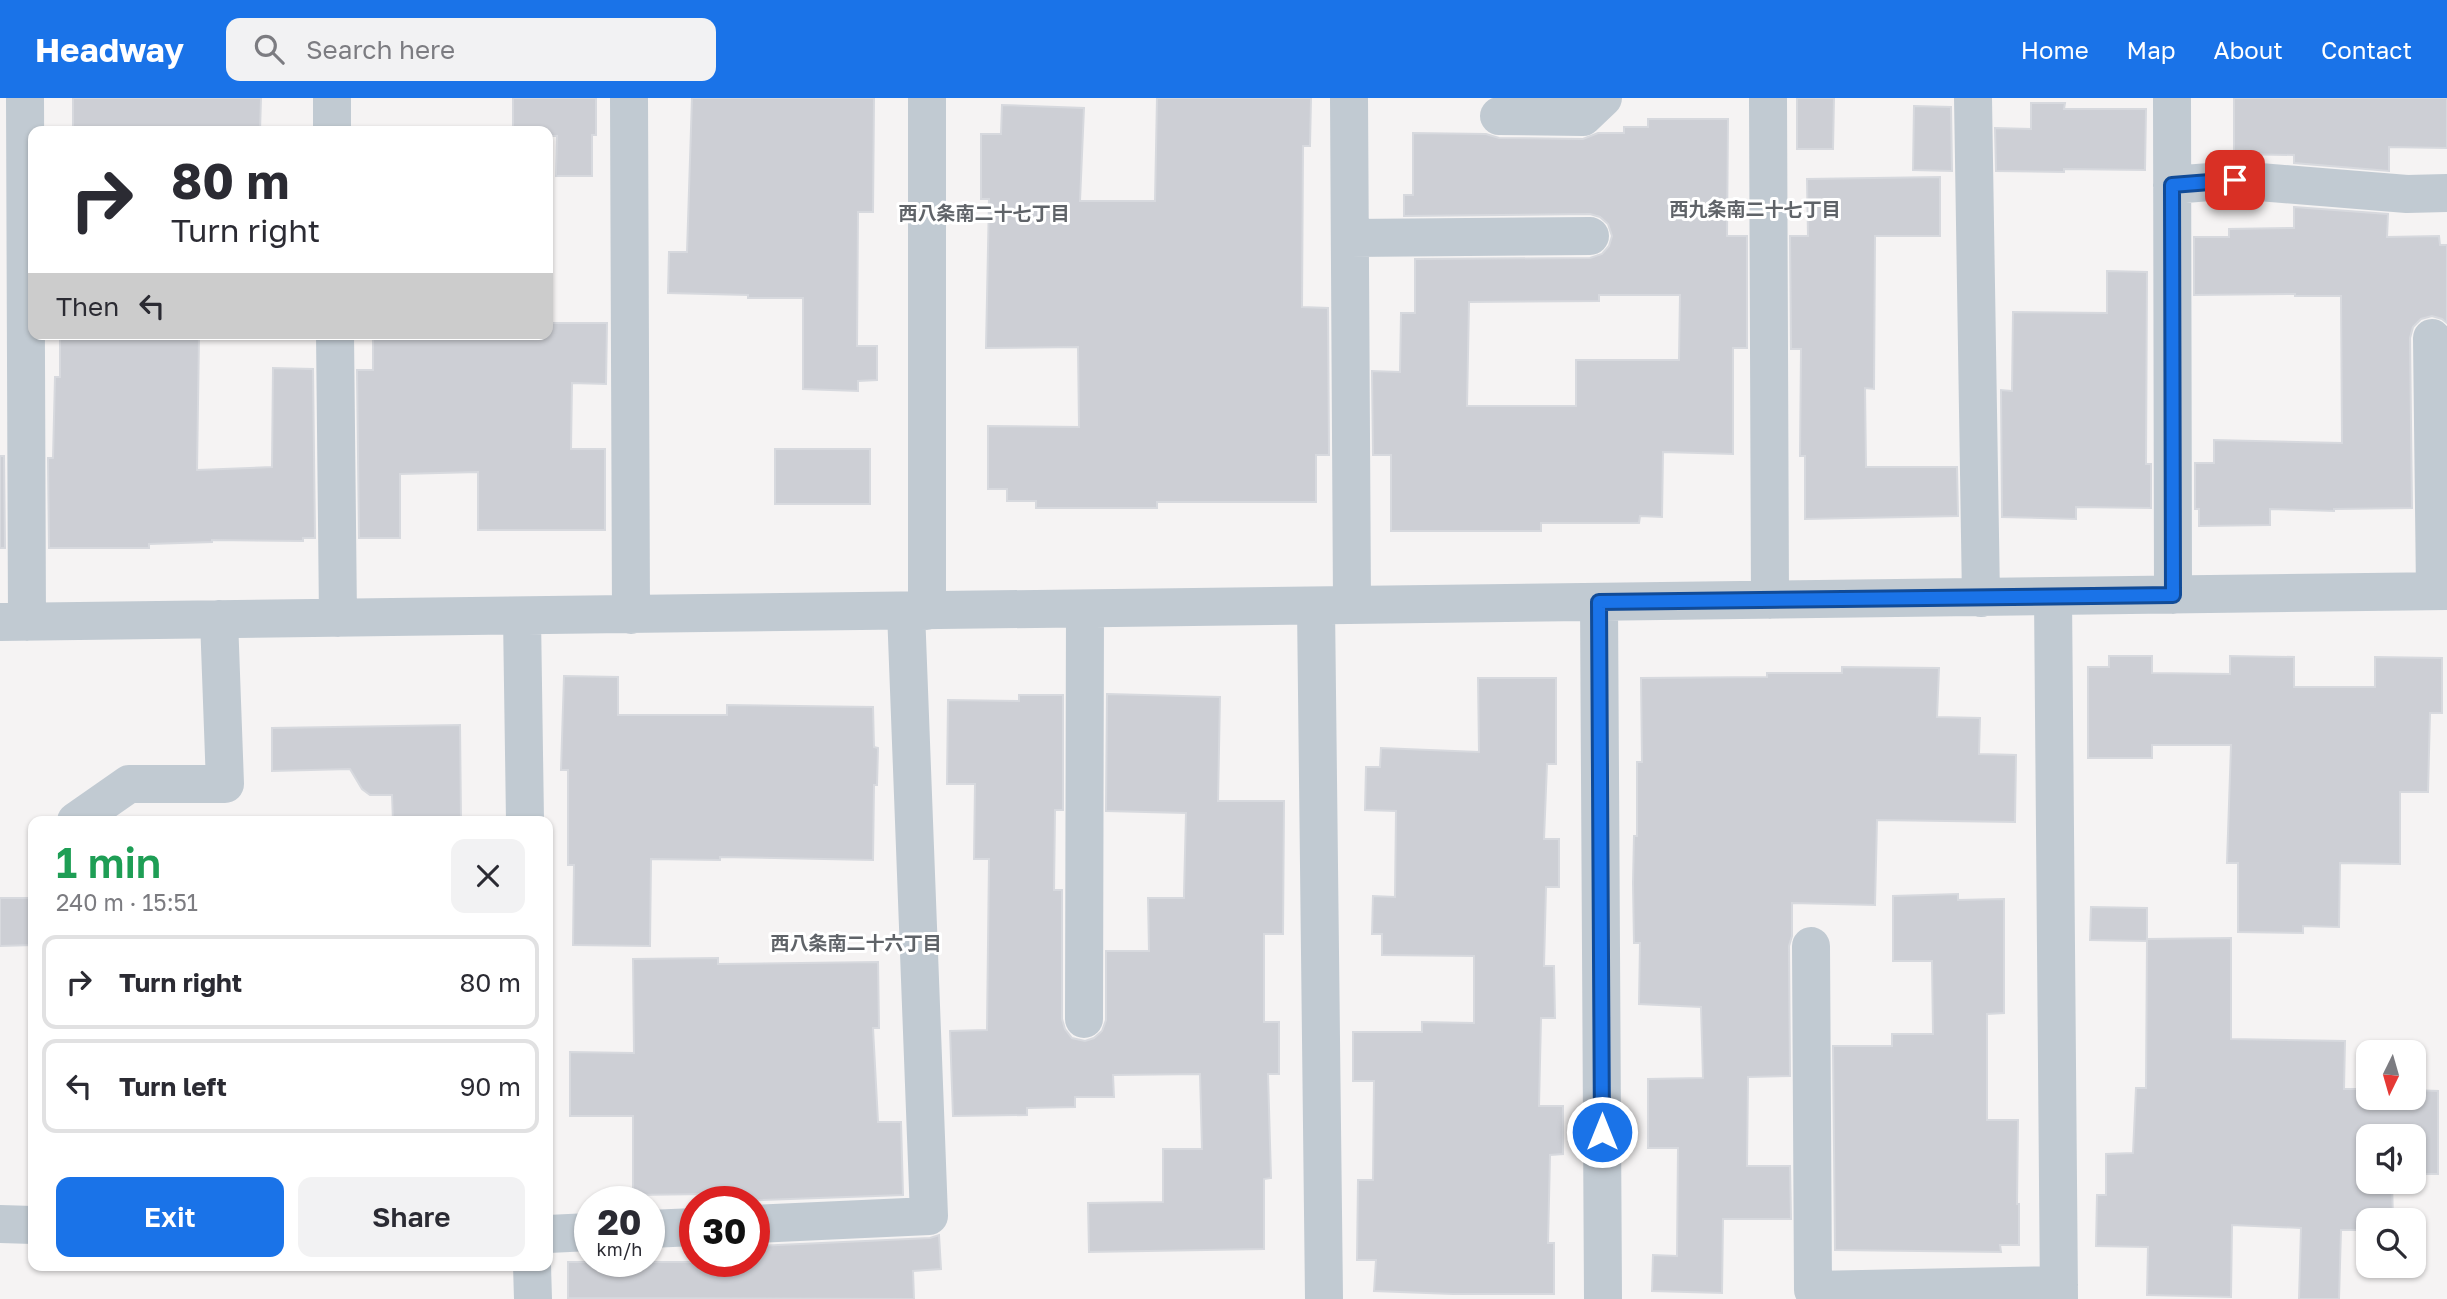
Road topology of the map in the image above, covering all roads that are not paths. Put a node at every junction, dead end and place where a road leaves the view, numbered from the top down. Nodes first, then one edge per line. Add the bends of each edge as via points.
1 (26, 98) edge
2 (332, 98) edge
3 (628, 98) edge
4 (927, 98) edge
5 (1349, 98) edge
6 (1602, 98) edge
7 (1768, 98) edge
8 (1973, 98) edge
9 (2172, 98) edge
10 (1499, 116) dead end
11 (332, 126) edge
12 (2172, 185) junction
13 (2447, 193) edge
14 (1590, 236) dead end
15 (1350, 238) junction
16 (2432, 338) dead end
17 (335, 340) edge
18 (2441, 591) edge
19 (2173, 595) junction
20 (2053, 596) junction
21 (1981, 598) junction
22 (1770, 600) junction
23 (1599, 602) junction
24 (1334, 605) junction
25 (1085, 609) junction
26 (916, 611) junction
27 (631, 615) junction
28 (522, 616) junction
29 (338, 618) junction
30 (219, 620) junction
31 (14, 622) edge
32 (83, 816) edge
33 (525, 816) edge
34 (1811, 946) dead end
35 (1084, 1019) dead end
36 (770, 1223) edge
37 (0, 1224) edge
38 (28, 1225) edge
39 (574, 1233) edge
40 (553, 1234) edge
41 (532, 1271) edge
42 (2059, 1292) edge
43 (533, 1299) edge
44 (1324, 1299) edge
45 (1602, 1299) edge

1 - 31 street
2 - 11 street
3 - 27 street
4 - 26 street
5 - 15 street
6 - 10 street via 1583,117
7 - 22 street
8 - 21 street
9 - 12 street
12 - 13 street via 2235,180
12 - 19 street
14 - 15 street
15 - 24 street
16 - 18 street
17 - 29 street
18 - 19 street
19 - 20 street
20 - 21 street
20 - 42 street
21 - 22 street
22 - 23 street
23 - 24 street
23 - 45 street
24 - 25 street
24 - 44 street
25 - 26 street
25 - 35 street
26 - 27 street
26 - 36 street via 929,1216
27 - 28 street
28 - 29 street
28 - 33 street
29 - 30 street
30 - 31 street
30 - 32 street via 225,784 129,784
34 - 42 street via 1813,1290
37 - 38 street
39 - 40 street
41 - 43 street

